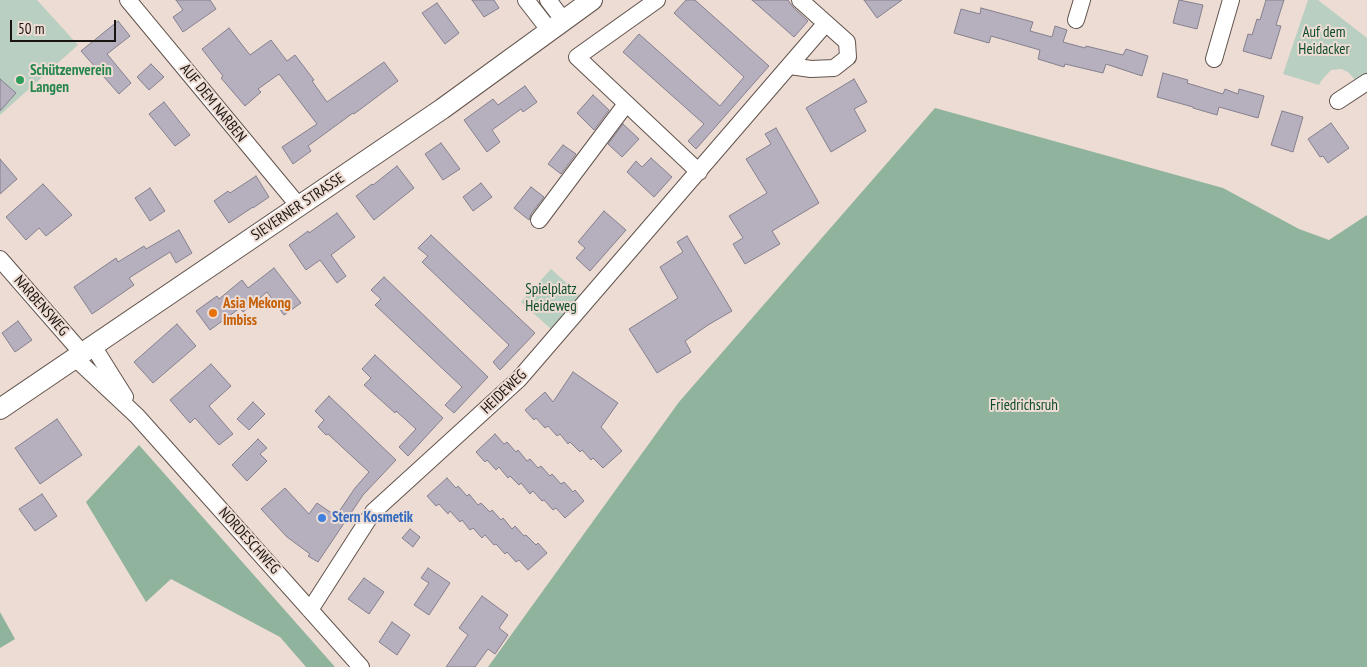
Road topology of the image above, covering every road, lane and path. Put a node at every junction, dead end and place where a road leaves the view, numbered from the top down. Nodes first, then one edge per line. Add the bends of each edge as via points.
1 (526, 0) edge
2 (548, 0) edge
3 (592, 0) edge
4 (657, 0) edge
5 (800, 0) edge
6 (1082, 0) edge
7 (1231, 0) edge
8 (136, 2) edge
9 (1076, 20) dead end
10 (826, 23) junction
11 (557, 26) junction
12 (1214, 60) dead end
13 (790, 66) junction
14 (1367, 82) edge
15 (1338, 101) dead end
16 (626, 104) junction
17 (699, 172) junction
18 (298, 206) junction
19 (539, 220) dead end
20 (0, 259) edge
21 (83, 353) junction
22 (0, 409) edge
23 (310, 610) junction
24 (361, 667) edge

1 - 11 street
2 - 11 street
3 - 11 main road, SIEVERNER STRASSE
4 - 16 street via 577,58
5 - 10 street
6 - 9 street
7 - 12 street
8 - 18 street, AUF DEM NARBEN
10 - 13 street, HEIDEWEG
10 - 13 street via 847,42 848,57 834,68
11 - 18 main road, SIEVERNER STRASSE
13 - 17 street, HEIDEWEG
14 - 15 street
16 - 17 street
16 - 19 street
17 - 23 street, HEIDEWEG via 519,379 373,512
18 - 21 main road, SIEVERNER STRASSE
20 - 21 street, NARBENSWEG
21 - 22 main road, SIEVERNER STRASSE
21 - 23 street, NORDESCHWEG
23 - 24 street, NORDESCHWEG

